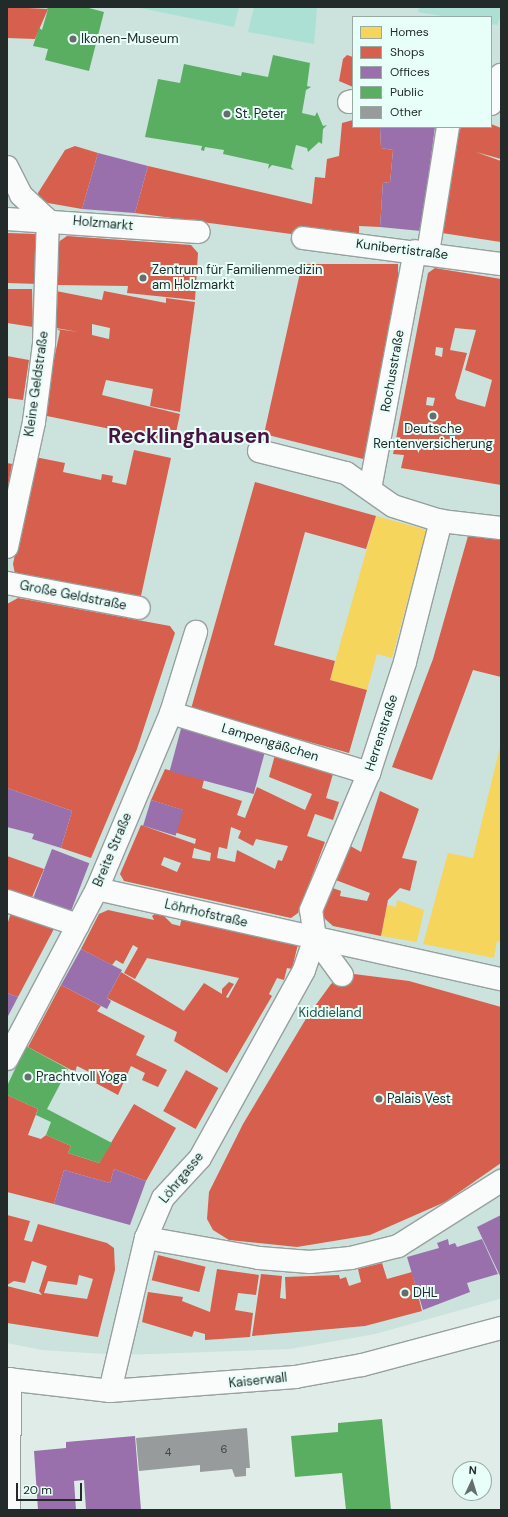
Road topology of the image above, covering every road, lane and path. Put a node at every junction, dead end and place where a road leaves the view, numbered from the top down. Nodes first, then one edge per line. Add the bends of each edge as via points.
1 (501, 75) edge
2 (492, 102) edge
3 (448, 128) edge
4 (7, 167) edge
5 (7, 219) edge
6 (48, 220) junction
7 (199, 232) dead end
8 (303, 238) dead end
9 (422, 252) junction
10 (501, 264) edge
11 (259, 451) dead end
12 (370, 490) junction
13 (441, 521) junction
14 (501, 528) edge
15 (7, 547) edge
16 (7, 583) edge
17 (139, 608) dead end
18 (196, 632) dead end
19 (171, 713) junction
20 (369, 773) junction
21 (97, 889) junction
22 (11, 902) edge
23 (78, 925) junction
24 (315, 938) junction
25 (342, 975) dead end
26 (501, 980) edge
27 (7, 1059) edge
28 (501, 1181) edge
29 (146, 1238) junction
30 (501, 1328) edge
31 (8, 1379) edge
32 (110, 1391) junction
33 (9, 1510) edge

1 - 2 street
3 - 9 street, Rochusstraße
4 - 6 street via 22,195
5 - 6 street, Holzmarkt
6 - 7 street, Holzmarkt
6 - 15 street, Kleine Geldstraße via 44,344 34,422
8 - 9 street, Kunibertistraße
9 - 10 street, Kunibertistraße
9 - 12 street, Rochusstraße
11 - 12 street via 346,473
12 - 13 street via 393,506
13 - 14 street
13 - 20 street, Herrenstraße via 405,662
16 - 17 street, Große Geldstraße
18 - 19 street, Breite Straße
19 - 20 street, Lampengäßchen
19 - 21 street, Breite Straße
20 - 24 street, Herrenstraße via 311,910
21 - 23 street, Breite Straße
21 - 24 street, Löhrhofstraße
22 - 23 street
23 - 27 street, Breite Straße
24 - 25 street
24 - 26 street, Löhrhofstraße
24 - 29 street, Löhrgasse via 304,970 200,1158 163,1198
28 - 29 street via 398,1246 351,1258 310,1262 259,1258
29 - 32 street, Löhrgasse
30 - 32 street, Kaiserwall via 362,1365 295,1377
31 - 32 street, Kaiserwall
31 - 33 street

